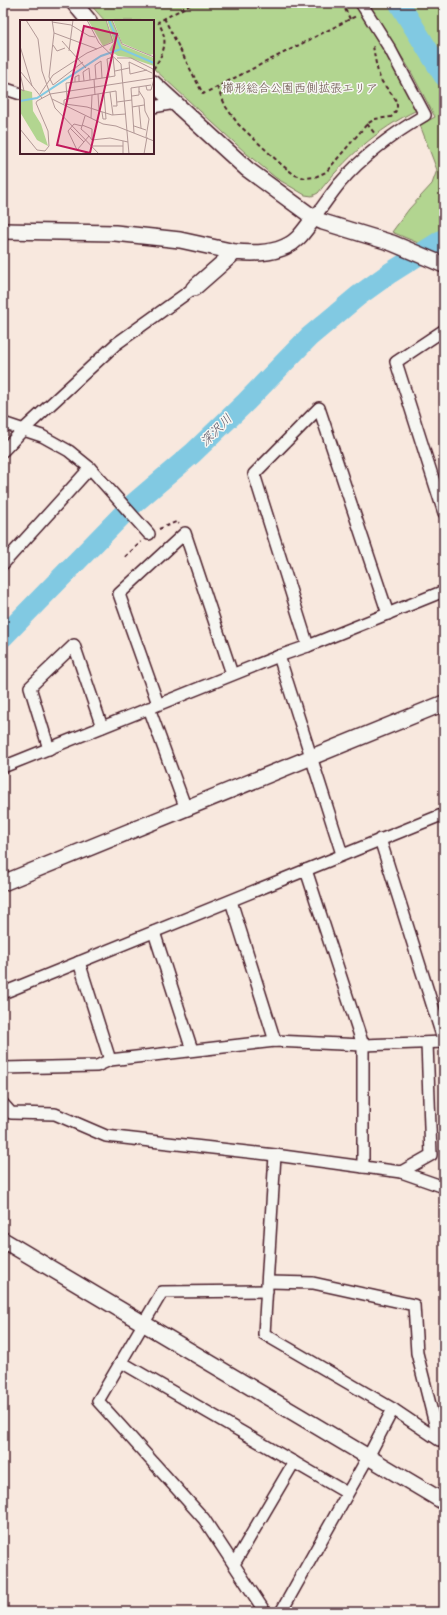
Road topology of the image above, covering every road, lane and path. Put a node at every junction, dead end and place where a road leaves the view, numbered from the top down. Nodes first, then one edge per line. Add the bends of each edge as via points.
1 (74, 3) edge
2 (193, 3) edge
3 (342, 3) edge
4 (364, 7) edge
5 (354, 17) junction
6 (164, 18) junction
7 (350, 19) junction
8 (88, 20) edge
9 (358, 22) dead end
10 (372, 42) dead end
11 (154, 67) edge
12 (154, 84) edge
13 (216, 87) junction
14 (3, 88) edge
15 (20, 94) edge
16 (175, 103) junction
17 (154, 107) edge
18 (367, 124) junction
19 (377, 139) dead end
20 (314, 218) junction
21 (3, 231) edge
22 (235, 252) junction
23 (444, 265) edge
24 (194, 288) joint
25 (444, 330) edge
26 (3, 423) edge
27 (23, 430) junction
28 (3, 451) edge
29 (90, 468) junction
30 (444, 513) edge
31 (149, 534) dead end
32 (3, 564) edge
33 (444, 591) edge
34 (388, 614) junction
35 (308, 646) junction
36 (279, 656) junction
37 (232, 674) junction
38 (444, 704) edge
39 (153, 706) junction
40 (102, 727) junction
41 (49, 749) junction
42 (312, 758) junction
43 (3, 768) edge
44 (186, 809) junction
45 (444, 814) edge
46 (380, 839) junction
47 (342, 854) junction
48 (306, 870) junction
49 (3, 882) edge
50 (231, 901) junction
51 (154, 932) junction
52 (79, 962) junction
53 (3, 993) edge
54 (275, 1041) junction
55 (444, 1042) edge
56 (427, 1043) junction
57 (363, 1045) junction
58 (192, 1050) junction
59 (110, 1060) junction
60 (3, 1068) edge
61 (3, 1104) edge
62 (275, 1155) junction
63 (363, 1167) junction
64 (401, 1172) junction
65 (444, 1187) edge
66 (3, 1240) edge
67 (267, 1287) junction
68 (142, 1324) junction
69 (121, 1362) junction
70 (393, 1409) junction
71 (441, 1442) edge
72 (368, 1457) junction
73 (294, 1462) junction
74 (347, 1493) junction
75 (444, 1502) edge
76 (234, 1564) junction
77 (266, 1612) edge
78 (282, 1612) edge

1 - 8 street
2 - 6 path
3 - 7 path
4 - 5 path
4 - 20 street via 425,115 381,144 353,169
5 - 7 path
5 - 9 path
6 - 11 path via 158,22 163,30 164,49
6 - 13 path via 203,94
7 - 13 path
10 - 18 path via 377,71 397,106 391,117 375,119
12 - 16 street
13 - 18 path via 238,124 283,166 304,178 326,172
14 - 15 street
16 - 17 street
16 - 20 street via 247,169
18 - 19 path
20 - 22 street via 298,238 286,246 270,252 253,254
20 - 23 street via 382,240
21 - 22 street via 115,233 180,240
22 - 24 street
24 - 27 street via 116,344
25 - 30 street via 396,362
26 - 27 street
27 - 28 street
27 - 29 street via 42,436 69,451
29 - 31 street
29 - 32 street
33 - 34 street
34 - 35 street
34 - 35 street via 319,408 254,474
35 - 36 street
36 - 37 street
36 - 42 street
37 - 39 street
37 - 39 street via 185,533 119,594
38 - 42 street
39 - 40 street
39 - 44 street
40 - 41 street
40 - 41 street via 74,645 30,687
41 - 43 street
42 - 44 street
42 - 47 street
44 - 49 street
45 - 46 street
46 - 47 street
46 - 55 street
47 - 48 street
48 - 50 street
48 - 57 street
50 - 51 street
50 - 54 street
51 - 52 street
51 - 58 street
52 - 53 street
52 - 59 street
54 - 57 street
54 - 58 street
55 - 56 street
56 - 57 street
56 - 64 street via 431,1155
57 - 63 street
58 - 59 street
59 - 60 street via 97,1066
61 - 62 street via 11,1113 55,1114 106,1136
62 - 63 street
62 - 67 street
63 - 64 street
64 - 65 street
66 - 68 street
67 - 68 street via 162,1292
67 - 70 street via 264,1334
67 - 71 street via 313,1283 414,1305 418,1353
68 - 69 street
68 - 72 street
69 - 73 street
69 - 76 street via 98,1401 204,1519
70 - 71 street
70 - 72 street
72 - 74 street
72 - 75 street
73 - 74 street
73 - 76 street
74 - 78 street
76 - 77 street

